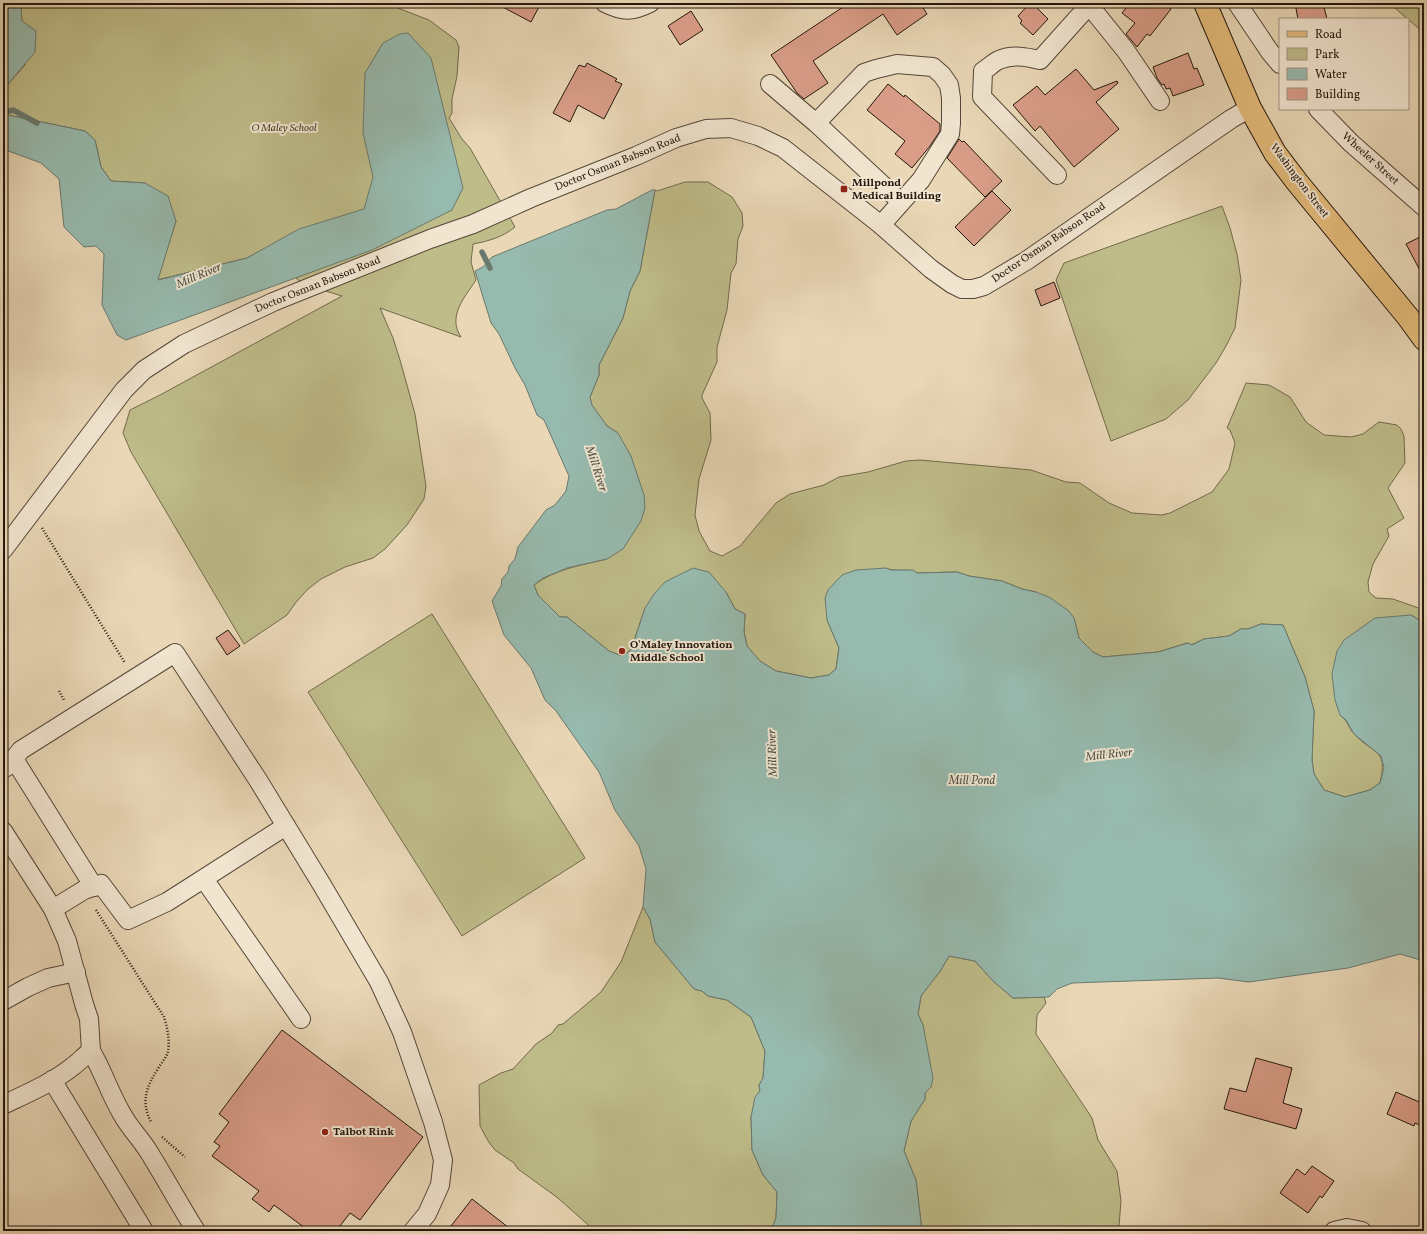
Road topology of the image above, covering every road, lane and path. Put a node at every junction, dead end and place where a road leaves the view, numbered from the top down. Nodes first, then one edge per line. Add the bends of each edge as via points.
1 (605, 3) edge
2 (650, 3) edge
3 (1205, 3) edge
4 (1237, 3) edge
5 (1084, 6) edge
6 (1279, 63) edge
7 (770, 84) dead end
8 (1160, 101) dead end
9 (1250, 108) junction
10 (1319, 110) edge
11 (816, 123) junction
12 (1057, 174) dead end
13 (901, 202) junction
14 (1424, 207) edge
15 (880, 225) junction
16 (1424, 339) edge
17 (29, 515) junction
18 (3, 550) edge
19 (125, 663) dead end
20 (59, 691) dead end
21 (64, 700) dead end
22 (8, 764) edge
23 (286, 826) junction
24 (3, 831) edge
25 (204, 879) junction
26 (94, 886) junction
27 (93, 904) dead end
28 (54, 909) junction
29 (76, 972) junction
30 (3, 1001) edge
31 (301, 1019) dead end
32 (91, 1051) junction
33 (52, 1080) junction
34 (3, 1105) edge
35 (153, 1126) dead end
36 (158, 1134) dead end
37 (185, 1157) dead end
38 (144, 1231) edge
39 (196, 1231) edge
40 (413, 1231) edge
41 (1334, 1231) edge
42 (1362, 1231) edge

1 - 2 street via 614,8 637,10
3 - 9 main road, Washington Street
4 - 6 street
5 - 8 street via 1126,51
5 - 12 street via 1040,60 1028,57 999,60 984,71 982,97
7 - 11 street
9 - 15 street, Doctor Osman Babson Road via 1026,261 984,286 962,289 952,284
9 - 16 main road, Washington Street via 1284,165
10 - 14 street, Wheeler Street via 1351,143
11 - 13 street
11 - 13 street via 864,73 897,64 933,67 942,75 949,85 951,98 950,134 921,180
13 - 15 street
15 - 17 street, Doctor Osman Babson Road via 783,148 758,136 731,128 720,128 676,138 472,224 430,238 273,302 184,344 144,370 124,390
17 - 18 street, Doctor Osman Babson Road
17 - 19 path via 41,525
20 - 21 path
22 - 23 street via 21,750 175,653
22 - 26 street
23 - 25 street
23 - 40 street via 379,982 402,1032 433,1122 443,1160 440,1185 427,1214
24 - 28 street
25 - 26 street via 167,902 128,920 101,884
25 - 31 street
26 - 28 street
27 - 35 path via 167,1024 168,1051 147,1086 146,1093 146,1110
28 - 29 street
29 - 30 street via 48,978
29 - 32 street via 89,1019
32 - 33 street
32 - 39 street via 122,1114 146,1148
33 - 34 street
33 - 38 street
36 - 37 path
41 - 42 street via 1347,1228

